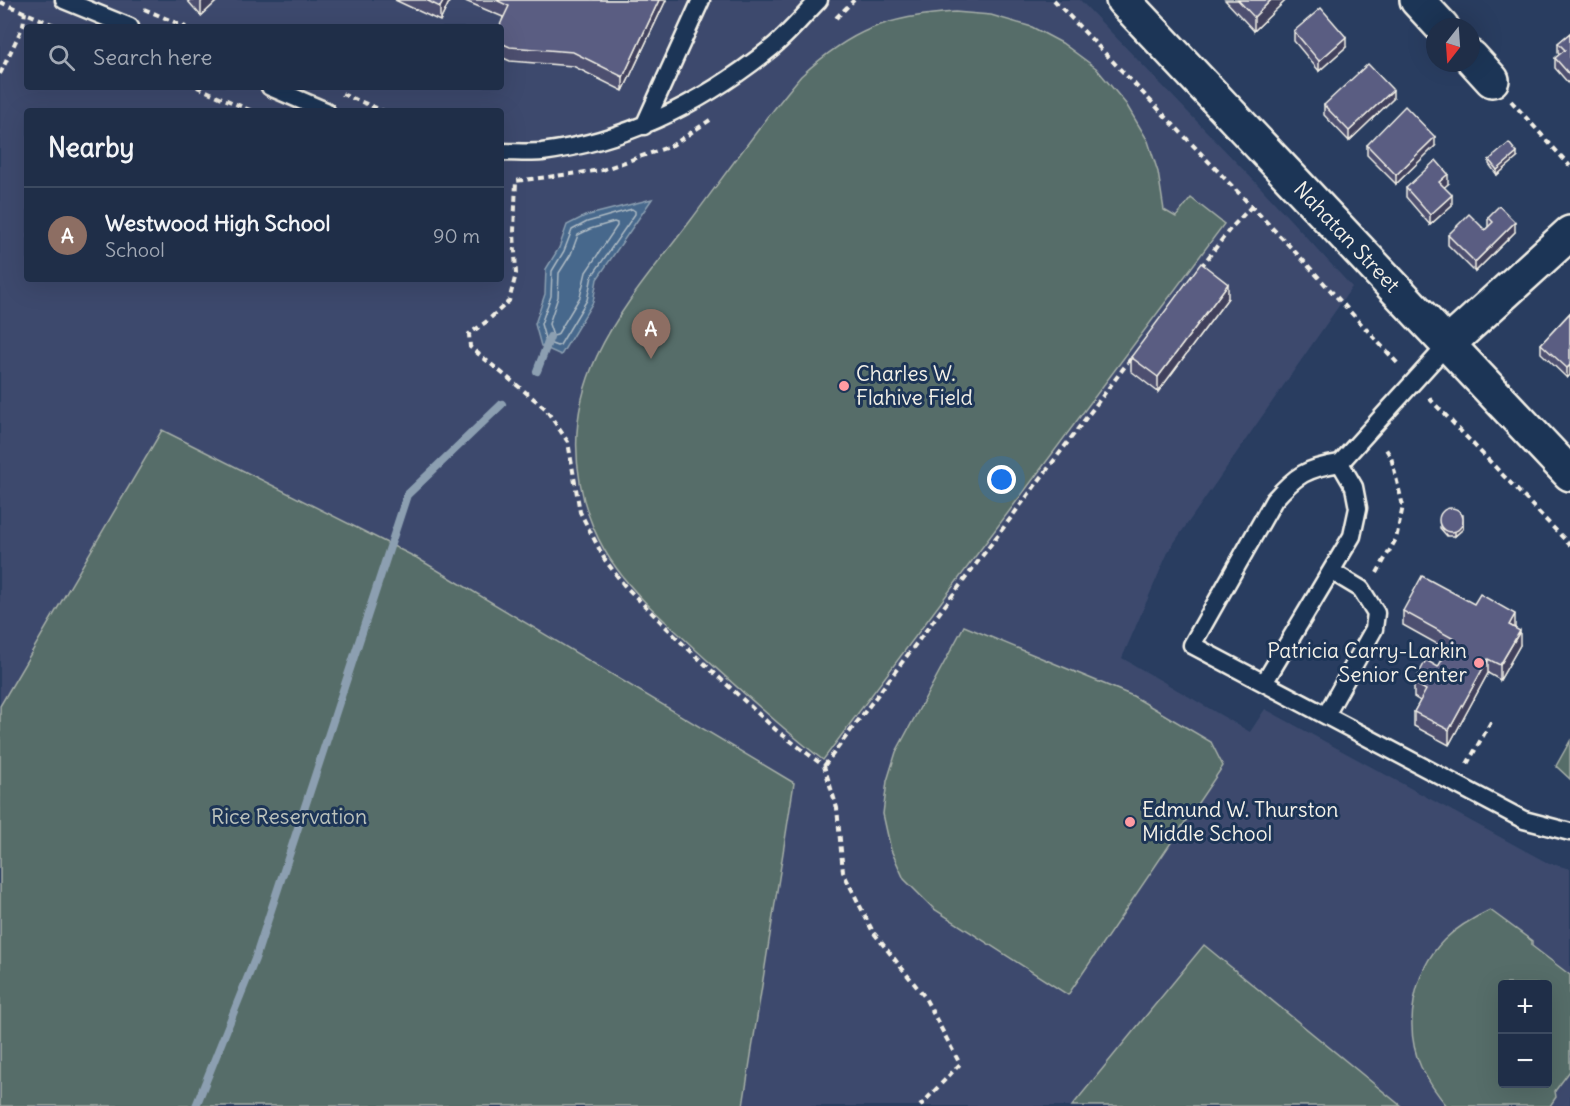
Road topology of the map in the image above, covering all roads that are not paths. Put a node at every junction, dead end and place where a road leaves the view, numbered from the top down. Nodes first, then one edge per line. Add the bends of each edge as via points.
1 (64, 0) edge
2 (701, 0) edge
3 (819, 0) edge
4 (1123, 0) edge
5 (1417, 0) edge
6 (1434, 18) edge
7 (123, 24) edge
8 (277, 90) edge
9 (319, 108) edge
10 (644, 126) junction
11 (504, 152) edge
12 (1570, 233) edge
13 (1447, 345) junction
14 (1340, 463) junction
15 (1570, 474) edge
16 (1331, 571) junction
17 (1264, 683) junction
18 (1326, 715) junction
19 (1570, 832) edge

1 - 7 lane
2 - 10 lane
3 - 10 lane via 772,48 722,85
4 - 13 main road, Nahatan Street
5 - 6 main road
8 - 9 lane
10 - 11 lane via 607,139 541,152
12 - 13 main road
13 - 14 lane
13 - 15 main road, Nahatan Street
14 - 16 lane via 1354,487 1358,508 1352,536
14 - 17 lane via 1319,466 1292,479 1274,500 1192,645
16 - 17 lane
16 - 18 lane via 1361,589 1376,613 1374,629
17 - 18 lane
18 - 19 lane via 1524,820

